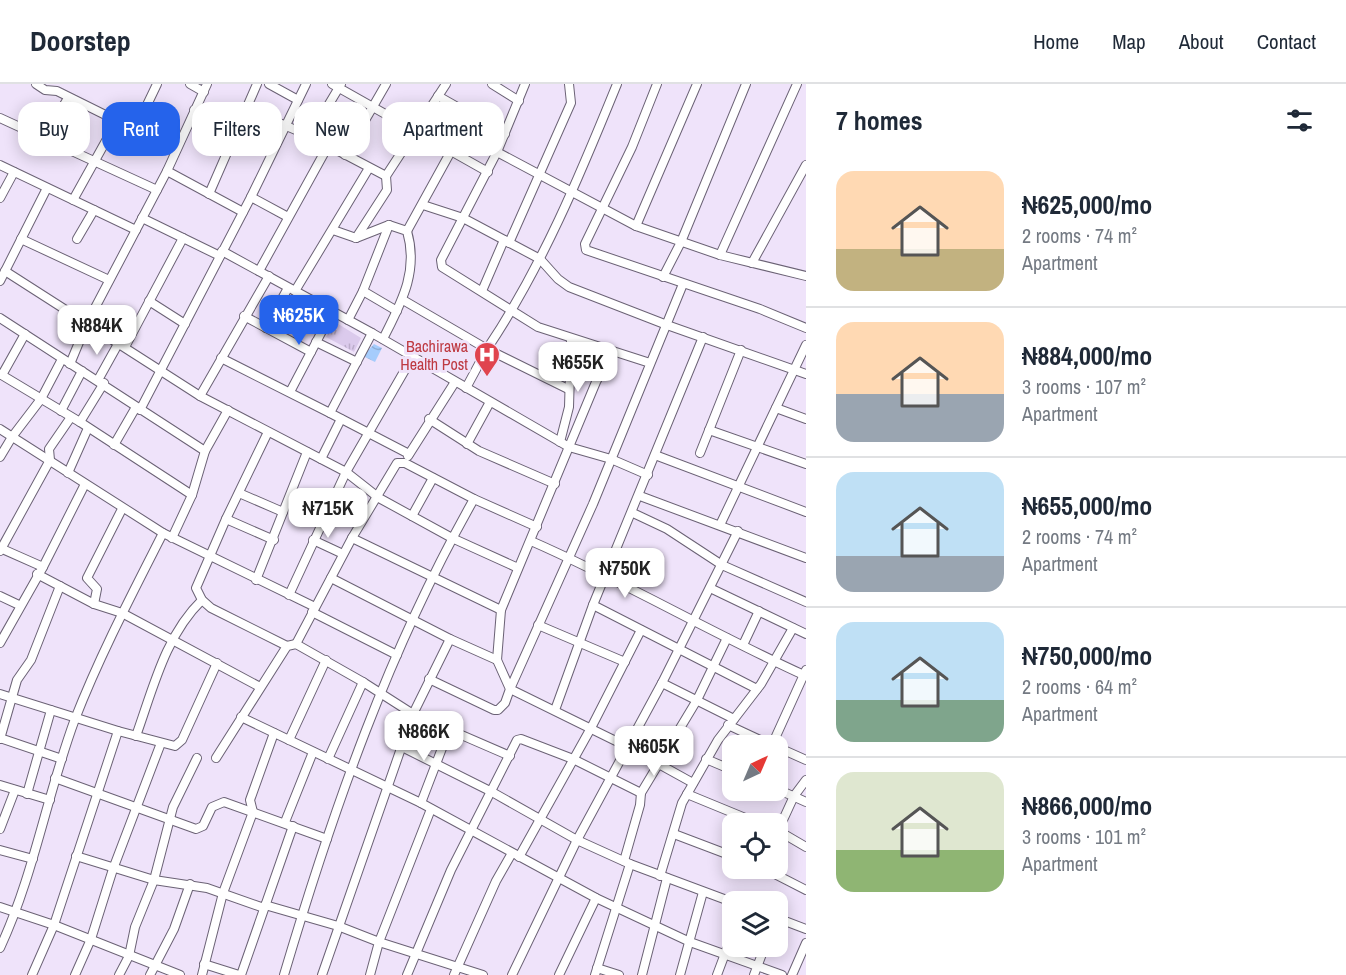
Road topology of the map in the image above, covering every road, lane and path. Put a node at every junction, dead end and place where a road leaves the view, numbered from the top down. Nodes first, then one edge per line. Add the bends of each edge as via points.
1 (36, 84) edge
2 (157, 84) edge
3 (190, 84) edge
4 (257, 84) edge
5 (268, 84) edge
6 (306, 84) edge
7 (386, 84) edge
8 (446, 84) edge
9 (492, 84) edge
10 (525, 84) edge
11 (568, 84) edge
12 (617, 84) edge
13 (657, 84) edge
14 (697, 84) edge
15 (746, 84) edge
16 (797, 84) edge
17 (337, 85) edge
18 (59, 88) edge
19 (206, 88) edge
20 (438, 96) junction
21 (68, 98) junction
22 (298, 100) junction
23 (519, 101) junction
24 (66, 102) edge
25 (148, 102) edge
26 (198, 102) edge
27 (249, 102) edge
28 (328, 102) edge
29 (434, 102) edge
30 (373, 107) junction
31 (370, 112) edge
32 (382, 112) edge
33 (102, 114) edge
34 (192, 114) edge
35 (0, 118) edge
36 (18, 126) edge
37 (282, 126) edge
38 (285, 127) junction
39 (294, 130) edge
40 (505, 134) joint
41 (180, 141) edge
42 (102, 148) edge
43 (85, 156) edge
44 (173, 156) edge
45 (226, 156) edge
46 (322, 156) edge
47 (347, 156) edge
48 (398, 156) edge
49 (448, 156) edge
50 (456, 156) edge
51 (495, 156) edge
52 (504, 156) edge
53 (95, 161) junction
54 (0, 165) edge
55 (806, 165) edge
56 (369, 168) junction
57 (167, 171) junction
58 (14, 172) junction
59 (488, 172) junction
60 (540, 175) junction
61 (386, 176) junction
62 (47, 188) junction
63 (157, 190) junction
64 (572, 191) junction
65 (209, 194) junction
66 (251, 197) junction
67 (0, 198) edge
68 (73, 200) junction
69 (423, 205) junction
70 (603, 209) junction
71 (94, 210) junction
72 (243, 212) junction
73 (288, 217) junction
74 (142, 218) junction
75 (463, 218) junction
76 (389, 225) junction
77 (636, 226) junction
78 (136, 230) junction
79 (333, 230) junction
80 (407, 231) junction
81 (183, 238) junction
82 (356, 238) junction
83 (21, 239) junction
84 (77, 239) dead end
85 (507, 241) junction
86 (681, 242) junction
87 (221, 253) junction
88 (720, 255) junction
89 (540, 259) junction
90 (752, 263) junction
91 (5, 271) junction
92 (259, 271) junction
93 (269, 276) junction
94 (806, 276) edge
95 (663, 277) junction
96 (110, 280) junction
97 (0, 281) edge
98 (683, 284) junction
99 (291, 289) junction
100 (363, 291) junction
101 (482, 291) junction
102 (403, 300) junction
103 (149, 301) junction
104 (397, 311) junction
105 (332, 312) junction
106 (512, 312) junction
107 (244, 316) junction
108 (0, 318) edge
109 (348, 320) junction
110 (87, 323) junction
111 (185, 324) junction
112 (667, 325) junction
113 (266, 328) junction
114 (806, 328) edge
115 (372, 333) junction
116 (25, 334) junction
117 (703, 337) junction
118 (383, 339) junction
119 (571, 339) junction
120 (316, 342) junction
121 (806, 345) edge
122 (122, 346) junction
123 (487, 349) junction
124 (741, 350) junction
125 (612, 351) junction
126 (310, 352) junction
127 (413, 356) junction
128 (221, 358) junction
129 (62, 359) junction
130 (357, 362) junction
131 (650, 363) junction
132 (70, 364) junction
133 (794, 369) junction
134 (82, 371) junction
135 (161, 372) junction
136 (806, 374) edge
137 (1, 375) edge
138 (101, 382) junction
139 (455, 382) junction
140 (466, 388) junction
141 (568, 389) junction
142 (290, 392) junction
143 (200, 396) junction
144 (41, 399) junction
145 (490, 402) junction
146 (138, 408) junction
147 (776, 408) junction
148 (61, 411) junction
149 (228, 411) junction
150 (330, 413) junction
151 (71, 417) junction
152 (341, 419) junction
153 (429, 419) junction
154 (806, 419) edge
155 (80, 422) junction
156 (88, 428) junction
157 (0, 429) edge
158 (709, 430) junction
159 (370, 433) junction
160 (267, 434) junction
161 (12, 437) junction
162 (560, 442) junction
163 (467, 444) junction
164 (114, 445) junction
165 (569, 447) junction
166 (758, 447) junction
167 (205, 451) junction
168 (307, 452) junction
169 (700, 453) dead end
170 (409, 454) junction
171 (655, 455) junction
172 (0, 457) edge
173 (321, 459) junction
174 (611, 459) junction
175 (50, 460) junction
176 (405, 463) junction
177 (806, 464) edge
178 (346, 472) junction
179 (68, 473) junction
180 (648, 475) junction
181 (433, 478) junction
182 (85, 484) junction
183 (555, 484) junction
184 (740, 487) junction
185 (239, 493) junction
186 (192, 495) junction
187 (640, 496) junction
188 (379, 498) junction
189 (474, 499) junction
190 (122, 509) junction
191 (282, 512) junction
192 (806, 512) edge
193 (633, 513) junction
194 (412, 516) junction
195 (226, 519) junction
196 (720, 525) junction
197 (537, 527) junction
198 (738, 531) junction
199 (163, 533) junction
200 (172, 538) junction
201 (352, 538) junction
202 (452, 538) junction
203 (274, 540) junction
204 (314, 540) junction
205 (531, 541) junction
206 (1, 549) edge
207 (344, 554) junction
208 (211, 557) junction
209 (567, 557) junction
210 (806, 558) edge
211 (722, 566) junction
212 (43, 567) junction
213 (518, 568) junction
214 (37, 574) junction
215 (607, 574) junction
216 (331, 578) junction
217 (432, 579) junction
218 (256, 580) junction
219 (60, 586) junction
220 (710, 588) junction
221 (289, 595) junction
222 (0, 596) edge
223 (202, 600) junction
224 (806, 602) edge
225 (94, 604) junction
226 (19, 605) junction
227 (593, 605) junction
228 (313, 610) junction
229 (501, 610) junction
230 (759, 611) junction
231 (122, 613) junction
232 (412, 620) junction
233 (692, 622) junction
234 (538, 625) junction
235 (793, 628) junction
236 (640, 630) junction
237 (806, 634) edge
238 (1, 638) edge
239 (727, 638) junction
240 (450, 639) junction
241 (172, 640) junction
242 (296, 644) junction
243 (581, 644) junction
244 (743, 645) junction
245 (287, 646) junction
246 (678, 648) junction
247 (397, 655) junction
248 (326, 660) junction
249 (497, 660) junction
250 (775, 661) junction
251 (625, 662) junction
252 (217, 663) junction
253 (714, 665) junction
254 (805, 674) edge
255 (429, 679) junction
256 (363, 681) junction
257 (662, 682) junction
258 (260, 687) junction
259 (510, 689) junction
260 (757, 689) junction
261 (380, 693) junction
262 (0, 694) edge
263 (11, 698) junction
264 (697, 700) junction
265 (555, 710) junction
266 (51, 711) junction
267 (413, 714) junction
268 (241, 717) junction
269 (76, 718) junction
270 (734, 719) junction
271 (728, 725) junction
272 (591, 728) junction
273 (449, 730) junction
274 (118, 731) junction
275 (274, 733) junction
276 (750, 735) edge
277 (779, 735) edge
278 (136, 736) junction
279 (0, 738) edge
280 (289, 740) junction
281 (162, 743) junction
282 (400, 746) junction
283 (628, 747) junction
284 (40, 751) junction
285 (313, 752) junction
286 (788, 752) edge
287 (510, 756) junction
288 (196, 758) dead end
289 (216, 758) dead end
290 (62, 759) junction
291 (328, 759) junction
292 (573, 759) junction
293 (706, 759) junction
294 (806, 760) edge
295 (437, 764) junction
296 (657, 764) junction
297 (722, 766) edge
298 (349, 770) junction
299 (56, 777) junction
300 (610, 777) junction
301 (806, 780) edge
302 (693, 783) junction
303 (0, 785) edge
304 (386, 787) junction
305 (15, 790) junction
306 (492, 792) junction
307 (640, 793) junction
308 (27, 794) junction
309 (97, 794) junction
310 (687, 794) junction
311 (788, 794) edge
312 (794, 796) junction
313 (50, 800) junction
314 (806, 802) edge
315 (421, 803) junction
316 (136, 808) junction
317 (431, 809) junction
318 (253, 812) junction
319 (733, 813) edge
320 (786, 813) edge
321 (169, 820) junction
322 (540, 820) junction
323 (289, 824) junction
324 (0, 829) edge
325 (473, 830) junction
326 (674, 834) junction
327 (788, 837) edge
328 (327, 838) junction
329 (577, 840) junction
330 (806, 847) edge
331 (0, 850) edge
332 (722, 852) edge
333 (516, 855) junction
334 (76, 856) junction
335 (33, 859) junction
336 (627, 862) junction
337 (113, 869) junction
338 (663, 877) junction
339 (559, 879) junction
340 (784, 879) edge
341 (154, 880) junction
342 (190, 884) junction
343 (806, 890) edge
344 (703, 892) junction
345 (223, 893) junction
346 (596, 898) junction
347 (722, 899) edge
348 (265, 906) junction
349 (0, 907) edge
350 (617, 908) junction
351 (16, 912) junction
352 (302, 915) junction
353 (788, 922) edge
354 (54, 925) junction
355 (653, 925) junction
356 (338, 926) junction
357 (806, 929) edge
358 (91, 939) junction
359 (379, 942) junction
360 (690, 942) junction
361 (806, 943) edge
362 (0, 948) edge
363 (414, 954) junction
364 (722, 954) edge
365 (129, 956) junction
366 (724, 957) edge
367 (731, 957) edge
368 (761, 957) edge
369 (204, 964) junction
370 (154, 965) junction
371 (458, 965) junction
372 (758, 966) junction
373 (596, 971) edge
374 (32, 975) edge
375 (75, 975) edge
376 (119, 975) edge
377 (150, 975) edge
378 (180, 975) edge
379 (202, 975) edge
380 (240, 975) edge
381 (284, 975) edge
382 (321, 975) edge
383 (370, 975) edge
384 (407, 975) edge
385 (454, 975) edge
386 (483, 975) edge
387 (512, 975) edge
388 (559, 975) edge
389 (619, 975) edge
390 (642, 975) edge
391 (680, 975) edge
392 (717, 975) edge
393 (754, 975) edge
394 (782, 975) edge
395 (792, 975) edge

1 - 18 street via 45,90
2 - 25 street
3 - 19 street
4 - 27 street
5 - 22 street
6 - 22 street
7 - 30 street
8 - 20 street
9 - 23 street
10 - 23 street
11 - 60 street via 571,103
12 - 64 street
13 - 70 street
14 - 77 street
15 - 86 street
16 - 88 street
17 - 28 street
17 - 30 street
18 - 21 street
19 - 26 street
20 - 29 street
20 - 40 street
21 - 24 street
21 - 33 street
22 - 38 street
23 - 40 street
30 - 31 street
30 - 32 street
34 - 41 street
35 - 36 street
37 - 38 street
38 - 39 street
38 - 66 street
42 - 53 street
43 - 53 street
44 - 57 street
45 - 65 street
46 - 73 street
47 - 56 street
48 - 61 street
49 - 69 street
50 - 59 street
51 - 59 street
52 - 60 street
53 - 63 street
53 - 68 street
54 - 58 street
55 - 90 street
56 - 61 street
56 - 79 street
57 - 63 street
57 - 65 street
58 - 62 street
58 - 67 street
59 - 75 street
60 - 64 street
60 - 85 street
61 - 82 street via 387,190
62 - 68 street
62 - 83 street
63 - 74 street
64 - 70 street
64 - 89 street
65 - 72 street
66 - 72 street
66 - 73 street
68 - 71 street
69 - 75 street
69 - 80 street
70 - 77 street
70 - 95 street via 585,244 586,250
71 - 78 street
71 - 84 street
72 - 87 street
73 - 92 street
74 - 78 street
74 - 81 street
75 - 85 street
75 - 101 street via 441,264
76 - 80 street
76 - 82 street
76 - 100 street
77 - 86 street
78 - 96 street
79 - 82 street
79 - 99 street
80 - 102 street via 413,260
81 - 87 street
81 - 103 street
83 - 91 street
83 - 96 street
85 - 89 street
85 - 101 street
86 - 88 street
86 - 95 street
87 - 92 street
87 - 111 street
88 - 90 street
89 - 106 street
89 - 112 street via 570,287
90 - 94 street
91 - 97 street
91 - 110 street
92 - 93 street
93 - 99 street
93 - 107 street
95 - 98 street
96 - 110 street
98 - 112 street
98 - 114 street
99 - 105 street
99 - 113 street
100 - 104 street
100 - 109 street
101 - 106 street
102 - 104 street
102 - 123 street
103 - 111 street
103 - 122 street
104 - 118 street
105 - 109 street
105 - 120 street
106 - 119 street
106 - 123 street
107 - 113 street
107 - 128 street
108 - 116 street
109 - 115 street
110 - 122 street
110 - 132 street
111 - 135 street
112 - 117 street
112 - 131 street
113 - 126 street
115 - 118 street
115 - 130 street
116 - 129 street
116 - 137 street
117 - 124 street
117 - 171 street
118 - 127 street
119 - 125 street
119 - 141 street
120 - 126 street
120 - 130 street
121 - 133 street
122 - 135 street
122 - 138 street
123 - 140 street
123 - 141 street
124 - 133 street
124 - 158 street
125 - 131 street
125 - 165 street
126 - 142 street
127 - 139 street
127 - 159 street
128 - 142 street
128 - 143 street
129 - 132 street
129 - 144 street
130 - 150 street
131 - 174 street
132 - 134 street
133 - 136 street
133 - 147 street
134 - 138 street
134 - 148 street
135 - 143 street
135 - 146 street
137 - 144 street
138 - 146 street
138 - 155 street
139 - 140 street
139 - 153 street
140 - 145 street
141 - 162 street via 567,420
142 - 150 street
143 - 149 street
144 - 148 street
144 - 161 street
145 - 162 street
145 - 163 street
146 - 164 street
146 - 167 street
147 - 154 street
147 - 166 street
148 - 151 street
149 - 160 street
149 - 167 street
150 - 152 street
151 - 155 street
151 - 175 street via 49,449
152 - 159 street
152 - 173 street
153 - 163 street
153 - 170 street
155 - 156 street
156 - 164 street
156 - 179 street
157 - 161 street
158 - 166 street
158 - 169 street
159 - 170 street
159 - 178 street
160 - 168 street
160 - 185 street
161 - 172 street
161 - 175 street
162 - 165 street
163 - 183 street
164 - 186 street
165 - 174 street
165 - 183 street
166 - 177 street
166 - 184 street
167 - 186 street
168 - 173 street
168 - 191 street
170 - 176 street
171 - 180 street
171 - 184 street
173 - 178 street
174 - 180 street
174 - 209 street
175 - 179 street
175 - 206 street
176 - 181 street
176 - 188 street via 394,466
178 - 188 street
178 - 204 street
179 - 182 street
180 - 187 street
181 - 189 street
181 - 194 street
182 - 190 street
182 - 212 street
183 - 197 street
184 - 192 street
184 - 196 street
185 - 191 street
185 - 195 street
186 - 200 street
187 - 193 street
187 - 196 street
188 - 194 street
188 - 201 street
189 - 197 street
189 - 202 street
190 - 199 street
190 - 225 street via 87,578 98,592
191 - 203 street
193 - 211 street via 667,529
193 - 215 street
194 - 202 street
195 - 203 street
195 - 208 street
196 - 198 street
197 - 205 street
198 - 210 street
198 - 211 street
199 - 200 street
199 - 231 street
200 - 208 street
201 - 207 street
201 - 217 street
202 - 213 street
202 - 217 street
203 - 218 street
204 - 207 street
204 - 221 street
205 - 209 street
205 - 213 street
206 - 212 street
207 - 216 street
208 - 218 street
208 - 223 street via 197,582
209 - 215 street
209 - 234 street
211 - 220 street
211 - 224 street
212 - 214 street
213 - 229 street
214 - 219 street
214 - 226 street
215 - 227 street
215 - 233 street
216 - 228 street
216 - 232 street
217 - 229 street
217 - 232 street
218 - 221 street
219 - 225 street
219 - 263 street via 31,660
220 - 230 street
220 - 233 street
221 - 228 street
222 - 226 street
223 - 241 street via 181,622
223 - 245 street
225 - 231 street
226 - 238 street
227 - 236 street
227 - 243 street
228 - 242 street
228 - 247 street
229 - 249 street
230 - 235 street
230 - 244 street
231 - 241 street
231 - 269 street
232 - 240 street
232 - 247 street
233 - 239 street
233 - 246 street
234 - 243 street
234 - 259 street
235 - 237 street
235 - 250 street
236 - 246 street
236 - 251 street
239 - 244 street
239 - 253 street
240 - 249 street
240 - 255 street
241 - 252 street
241 - 278 street
242 - 245 street
242 - 248 street
243 - 251 street
243 - 265 street
244 - 250 street
245 - 258 street
246 - 253 street
246 - 257 street
247 - 261 street
248 - 256 street
248 - 280 street
249 - 259 street
250 - 254 street
250 - 260 street
251 - 272 street
252 - 258 street
252 - 281 street via 182,740 175,746
253 - 260 street
253 - 264 street
254 - 277 street
255 - 259 street via 494,710 504,703
255 - 267 street
256 - 261 street
256 - 291 street
257 - 264 street
257 - 283 street
258 - 268 street
259 - 265 street
260 - 270 street
261 - 267 street
261 - 298 street
262 - 263 street
263 - 266 street
263 - 279 street
264 - 270 street
264 - 296 street
265 - 272 street
266 - 269 street
266 - 284 street
267 - 273 street
267 - 282 street
268 - 275 street
268 - 289 street
269 - 274 street
269 - 290 street
270 - 271 street
271 - 276 street
271 - 293 street
272 - 283 street
272 - 292 street
273 - 287 street
273 - 295 street
274 - 278 street
274 - 309 street
275 - 280 street
275 - 318 street via 250,800
278 - 281 street
279 - 284 street
280 - 285 street
281 - 316 street
282 - 295 street
282 - 304 street
283 - 296 street
283 - 300 street
284 - 290 street
284 - 308 street
285 - 291 street
285 - 323 street
286 - 294 street
287 - 292 street via 519,739
287 - 306 street
288 - 321 street
290 - 299 street
291 - 298 street
292 - 300 street
292 - 322 street
293 - 297 street
293 - 302 street
295 - 306 street
295 - 315 street
296 - 302 street
296 - 307 street
298 - 304 street
298 - 328 street
299 - 309 street
299 - 313 street
300 - 307 street
300 - 329 street
301 - 312 street
302 - 310 street
303 - 305 street
304 - 315 street
304 - 356 street
305 - 308 street
305 - 324 street
306 - 322 street
306 - 325 street
307 - 336 street
308 - 313 street
309 - 316 street
309 - 334 street
310 - 319 street
310 - 326 street
311 - 312 street
312 - 314 street
312 - 320 street
313 - 335 street
315 - 317 street
316 - 321 street
316 - 337 street
317 - 325 street
317 - 359 street
318 - 321 street via 224,802 212,807 201,828
318 - 323 street
318 - 345 street
321 - 341 street
322 - 329 street
322 - 333 street
323 - 328 street
323 - 348 street
325 - 333 street
325 - 363 street
326 - 332 street
326 - 338 street
327 - 330 street
328 - 352 street
329 - 336 street
329 - 339 street
331 - 335 street
333 - 339 street
333 - 371 street via 496,881
334 - 337 street
334 - 354 street
335 - 351 street
336 - 338 street
336 - 350 street
337 - 341 street
337 - 358 street
338 - 344 street
338 - 355 street
339 - 346 street
339 - 387 street
340 - 343 street
341 - 342 street
341 - 365 street via 135,927
342 - 345 street
342 - 370 street via 174,929
344 - 347 street
344 - 360 street
345 - 348 street
345 - 369 street
346 - 350 street
346 - 388 street
348 - 352 street
348 - 380 street
349 - 351 street
350 - 355 street
350 - 373 street
351 - 354 street
351 - 362 street
352 - 356 street
352 - 381 street
353 - 357 street
354 - 358 street
354 - 374 street
355 - 360 street
355 - 390 street
356 - 359 street
356 - 382 street
358 - 365 street
358 - 375 street
359 - 363 street
359 - 383 street
360 - 364 street
360 - 391 street
361 - 395 street
363 - 371 street
363 - 384 street
365 - 370 street
365 - 376 street
366 - 392 street
367 - 372 street
368 - 372 street
369 - 379 street
369 - 380 street
370 - 377 street
370 - 378 street
371 - 385 street
371 - 386 street
372 - 393 street
372 - 394 street
373 - 389 street

